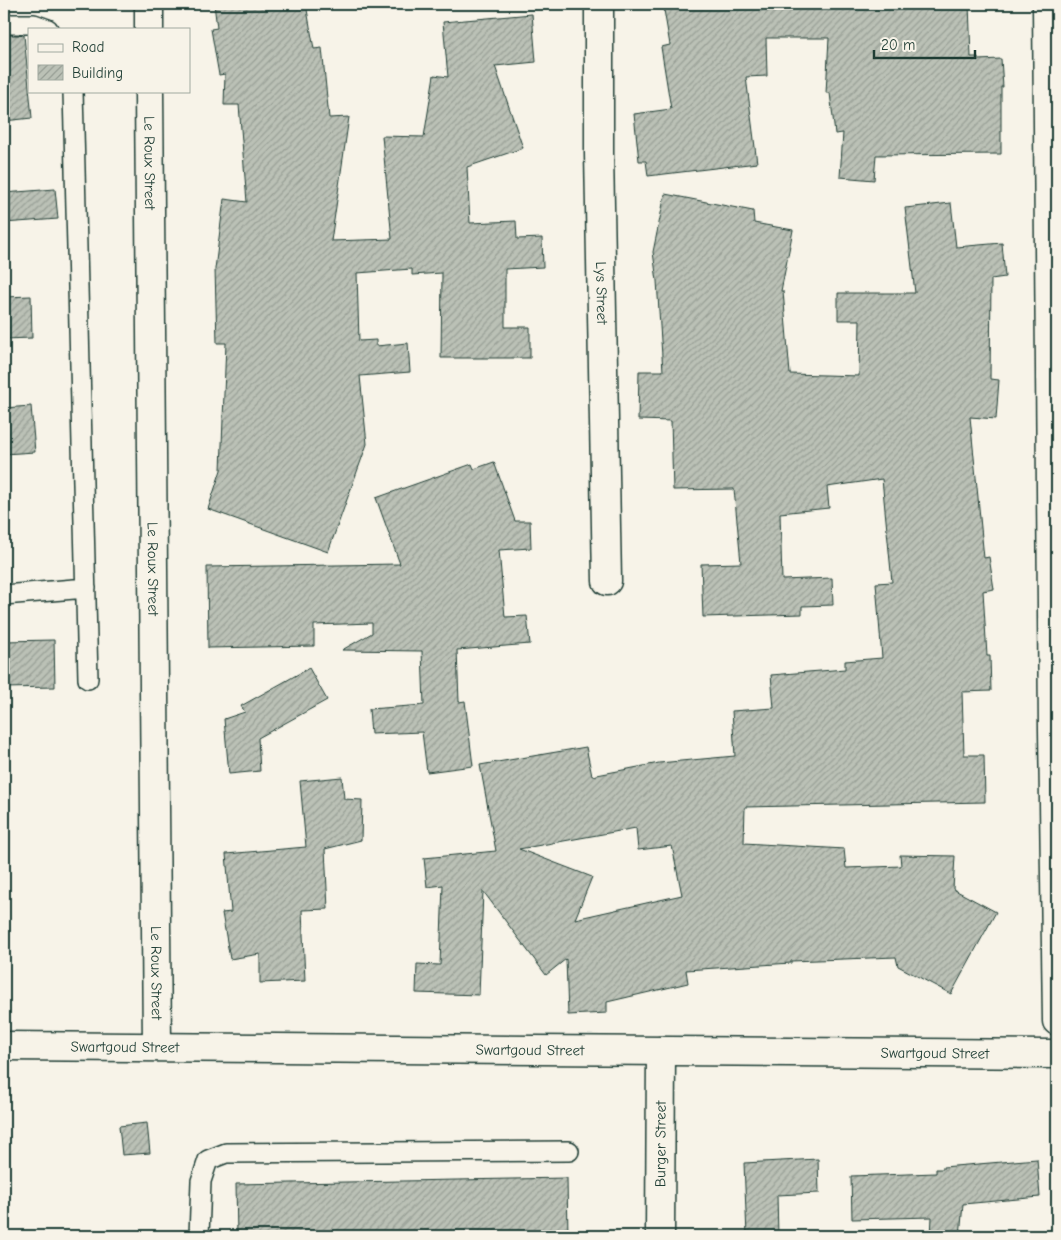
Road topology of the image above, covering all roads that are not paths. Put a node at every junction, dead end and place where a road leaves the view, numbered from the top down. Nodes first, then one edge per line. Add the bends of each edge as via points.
1 (149, 4) edge
2 (599, 4) edge
3 (1047, 4) edge
4 (4, 24) edge
5 (45, 28) edge
6 (149, 28) edge
7 (73, 92) edge
8 (149, 92) edge
9 (607, 581) dead end
10 (86, 588) junction
11 (4, 595) edge
12 (88, 679) dead end
13 (1057, 1022) edge
14 (4, 1046) edge
15 (157, 1046) junction
16 (661, 1051) junction
17 (1057, 1054) edge
18 (569, 1151) dead end
19 (199, 1236) edge
20 (660, 1236) edge

1 - 6 street
2 - 9 street, Lys Street
3 - 13 street
4 - 5 lane via 34,24
7 - 10 lane
8 - 15 street, Le Roux Street
10 - 11 lane
10 - 12 lane
14 - 15 street, Swartgoud Street
15 - 16 street, Swartgoud Street
16 - 17 street, Swartgoud Street
16 - 20 street, Burger Street
18 - 19 lane via 226,1153 208,1160 201,1181

